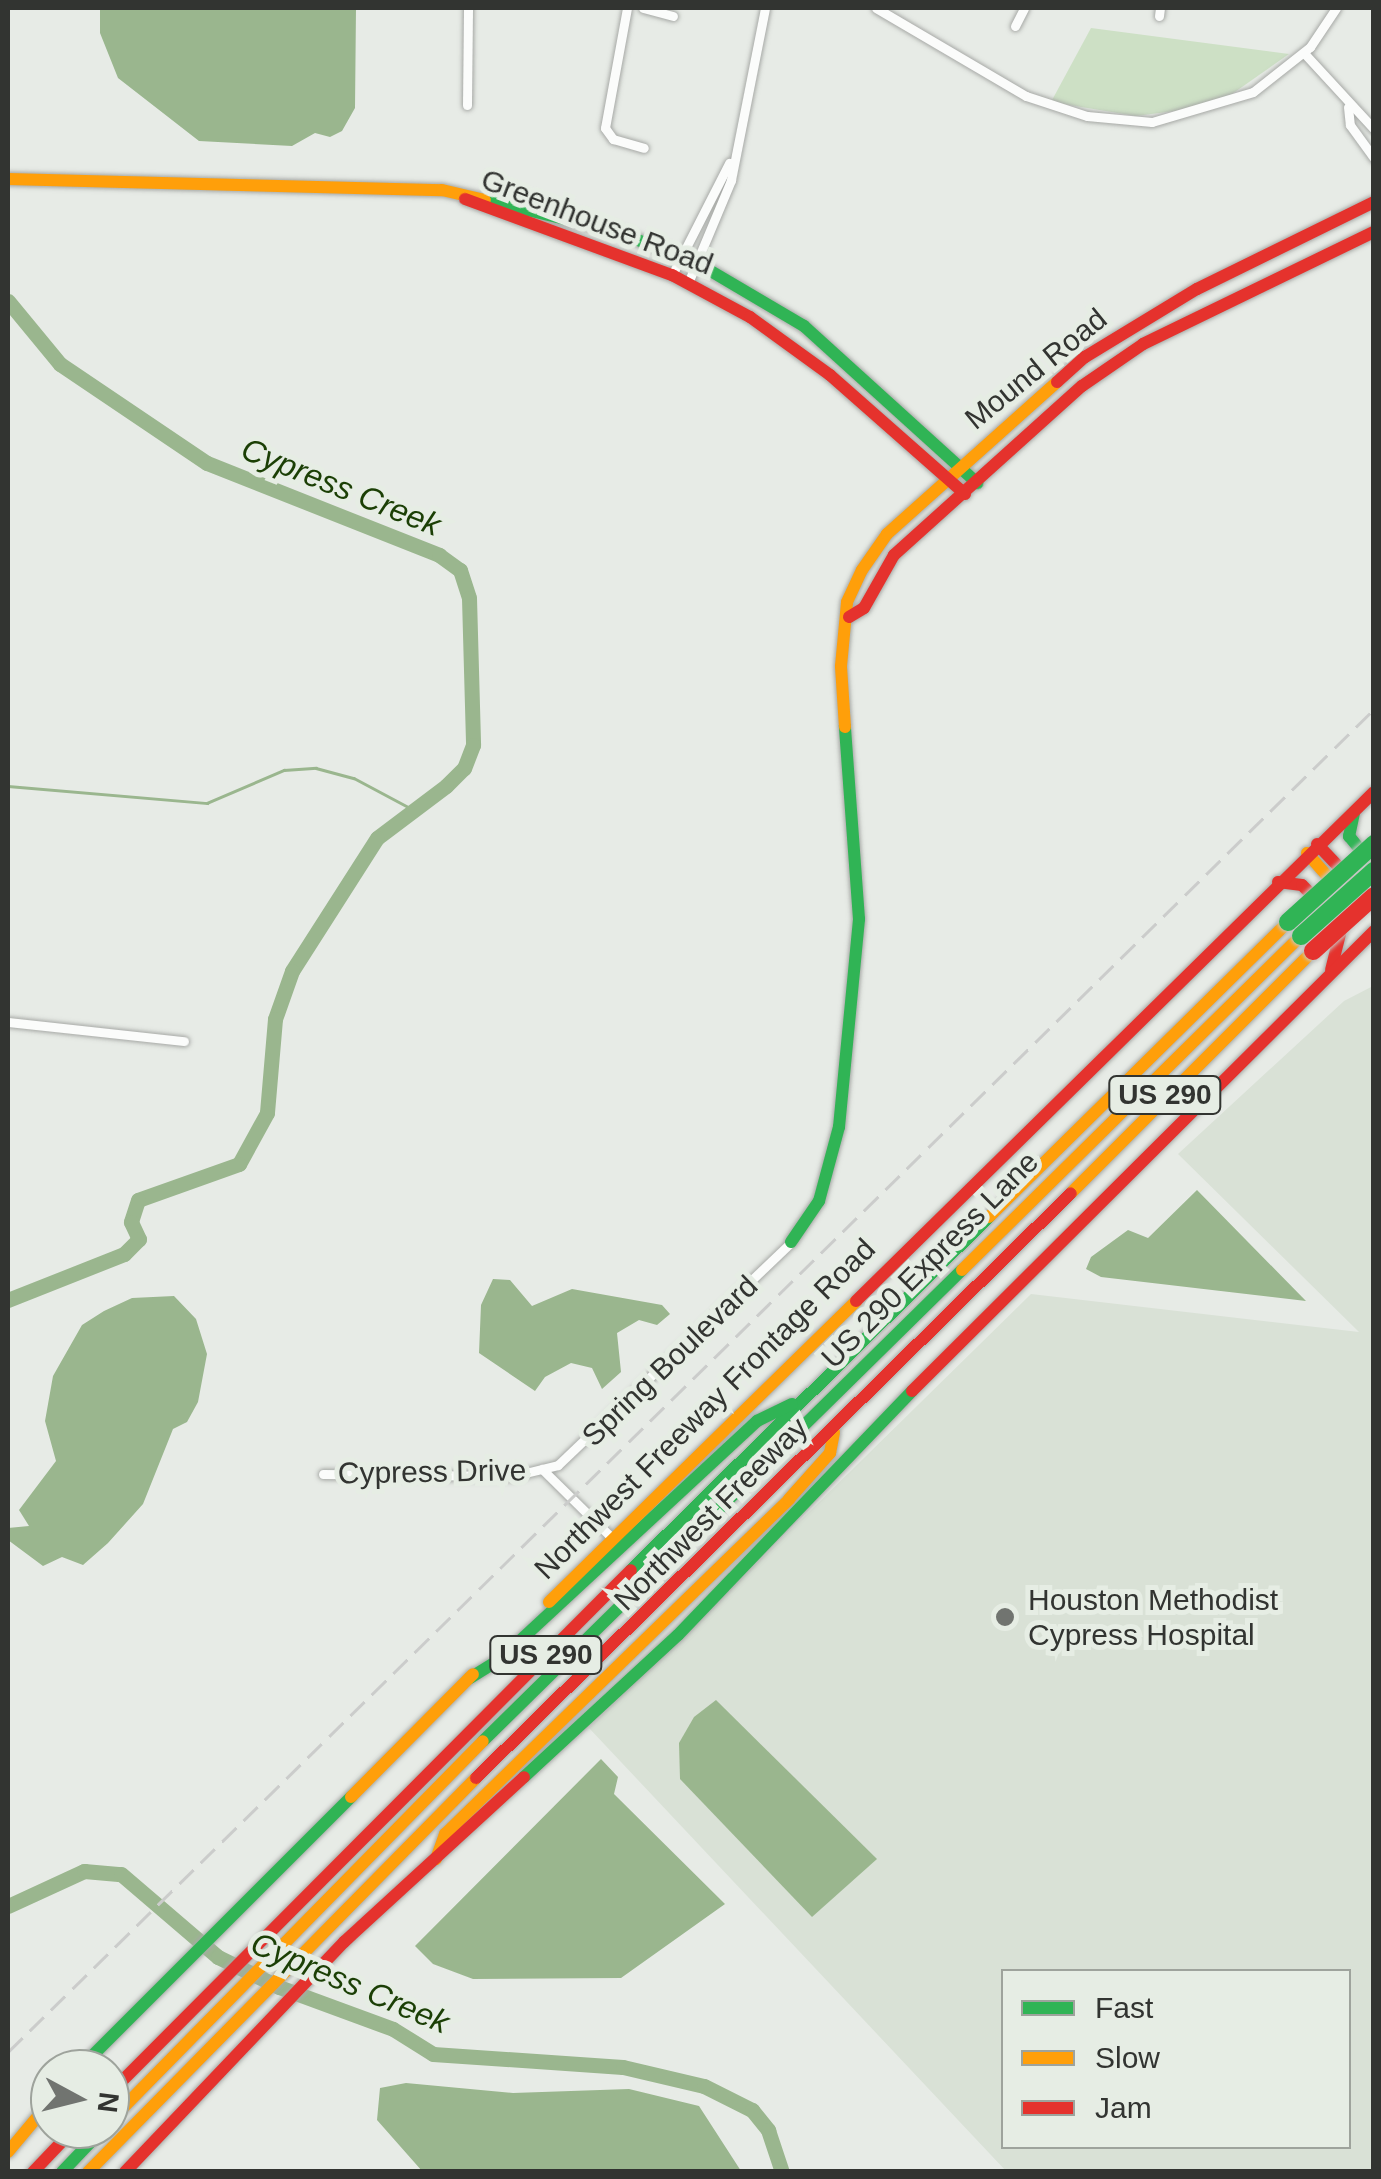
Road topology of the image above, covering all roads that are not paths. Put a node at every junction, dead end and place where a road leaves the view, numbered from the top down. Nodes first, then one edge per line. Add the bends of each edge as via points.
1 (468, 8) edge
2 (627, 8) edge
3 (643, 8) edge
4 (765, 8) edge
5 (876, 8) edge
6 (1024, 8) edge
7 (1336, 8) edge
8 (673, 16) dead end
9 (1014, 26) dead end
10 (1304, 53) junction
11 (467, 104) dead end
12 (1348, 107) junction
13 (1374, 129) edge
14 (644, 148) dead end
15 (733, 156) junction
16 (1374, 158) edge
17 (8, 178) edge
18 (442, 190) junction
19 (1374, 202) edge
20 (1374, 232) edge
21 (689, 260) junction
22 (680, 279) junction
23 (954, 472) junction
24 (971, 488) junction
25 (848, 617) junction
26 (1374, 792) edge
27 (1358, 806) junction
28 (1374, 844) edge
29 (1312, 848) junction
30 (1374, 869) edge
31 (1278, 882) junction
32 (1374, 900) edge
33 (1374, 930) edge
34 (1301, 936) junction
35 (1328, 977) junction
36 (8, 1022) edge
37 (184, 1041) dead end
38 (791, 1242) joint
39 (806, 1397) junction
40 (834, 1431) junction
41 (542, 1469) junction
42 (322, 1474) dead end
43 (614, 1540) junction
44 (470, 1678) junction
45 (436, 1859) junction
46 (293, 1916) junction
47 (212, 2013) junction
48 (99, 2049) edge
49 (130, 2077) edge
50 (130, 2100) edge
51 (30, 2119) edge
52 (30, 2125) edge
53 (8, 2139) edge
54 (55, 2149) edge
55 (83, 2149) edge
56 (8, 2152) edge
57 (33, 2172) edge
58 (62, 2172) edge
59 (88, 2172) edge
60 (125, 2172) edge

1 - 11 street
2 - 14 street via 605,128 613,140
3 - 8 street
4 - 15 street
5 - 10 street via 1026,96 1109,120 1152,122 1206,110 1252,92
6 - 9 street
7 - 10 street
10 - 12 street
12 - 13 street
12 - 16 street via 1350,125
15 - 21 street
15 - 21 street via 731,180
17 - 18 main road, Greenhouse Road
18 - 21 main road, Greenhouse Road via 544,210
18 - 22 main road, Greenhouse Road
19 - 23 main road, Mound Road via 1121,333
20 - 24 main road, Mound Road via 1143,344 1082,386
21 - 22 street
21 - 22 street
21 - 23 main road, Greenhouse Road via 804,326
22 - 23 main road, Greenhouse Road via 750,317
23 - 24 main road, Greenhouse Road
23 - 25 main road, Mound Road via 887,534 862,570 847,602
24 - 25 main road, Mound Road via 894,554 864,608
25 - 38 main road, Mound Road via 841,666 857,949 828,1178
26 - 27 main road, Northwest Freeway Frontage Road
27 - 29 main road, Northwest Freeway Frontage Road
27 - 30 main road via 1349,836
28 - 34 main road, Northwest Freeway / US 290, bridge
29 - 31 main road, Northwest Freeway Frontage Road
29 - 32 main road
29 - 33 main road
30 - 34 main road, US 290 Express Lane, bridge
31 - 35 main road via 1302,885 1342,926
31 - 43 main road, Northwest Freeway Frontage Road
32 - 34 main road, Northwest Freeway / US 290, bridge
33 - 35 main road
34 - 39 main road, Northwest Freeway / US 290
34 - 40 main road, Northwest Freeway / US 290
34 - 46 main road, US 290 Express Lane
35 - 45 main road via 983,1318 678,1635
36 - 37 street
38 - 41 street, Spring Boulevard via 570,1458
39 - 44 main road via 757,1421 499,1660
39 - 46 main road, Northwest Freeway / US 290
40 - 45 main road via 830,1453 789,1499 445,1834
40 - 47 main road, Northwest Freeway / US 290 via 318,1931
41 - 42 street, Cypress Drive via 513,1476
41 - 43 street
43 - 44 main road, Northwest Freeway Frontage Road
44 - 48 main road, Northwest Freeway Frontage Road
45 - 60 main road via 344,1942
46 - 47 main road, Northwest Freeway / US 290
47 - 49 main road, Northwest Freeway / US 290
47 - 50 main road
47 - 59 main road, Northwest Freeway / US 290
51 - 53 main road
52 - 56 main road
54 - 57 main road
55 - 58 main road

